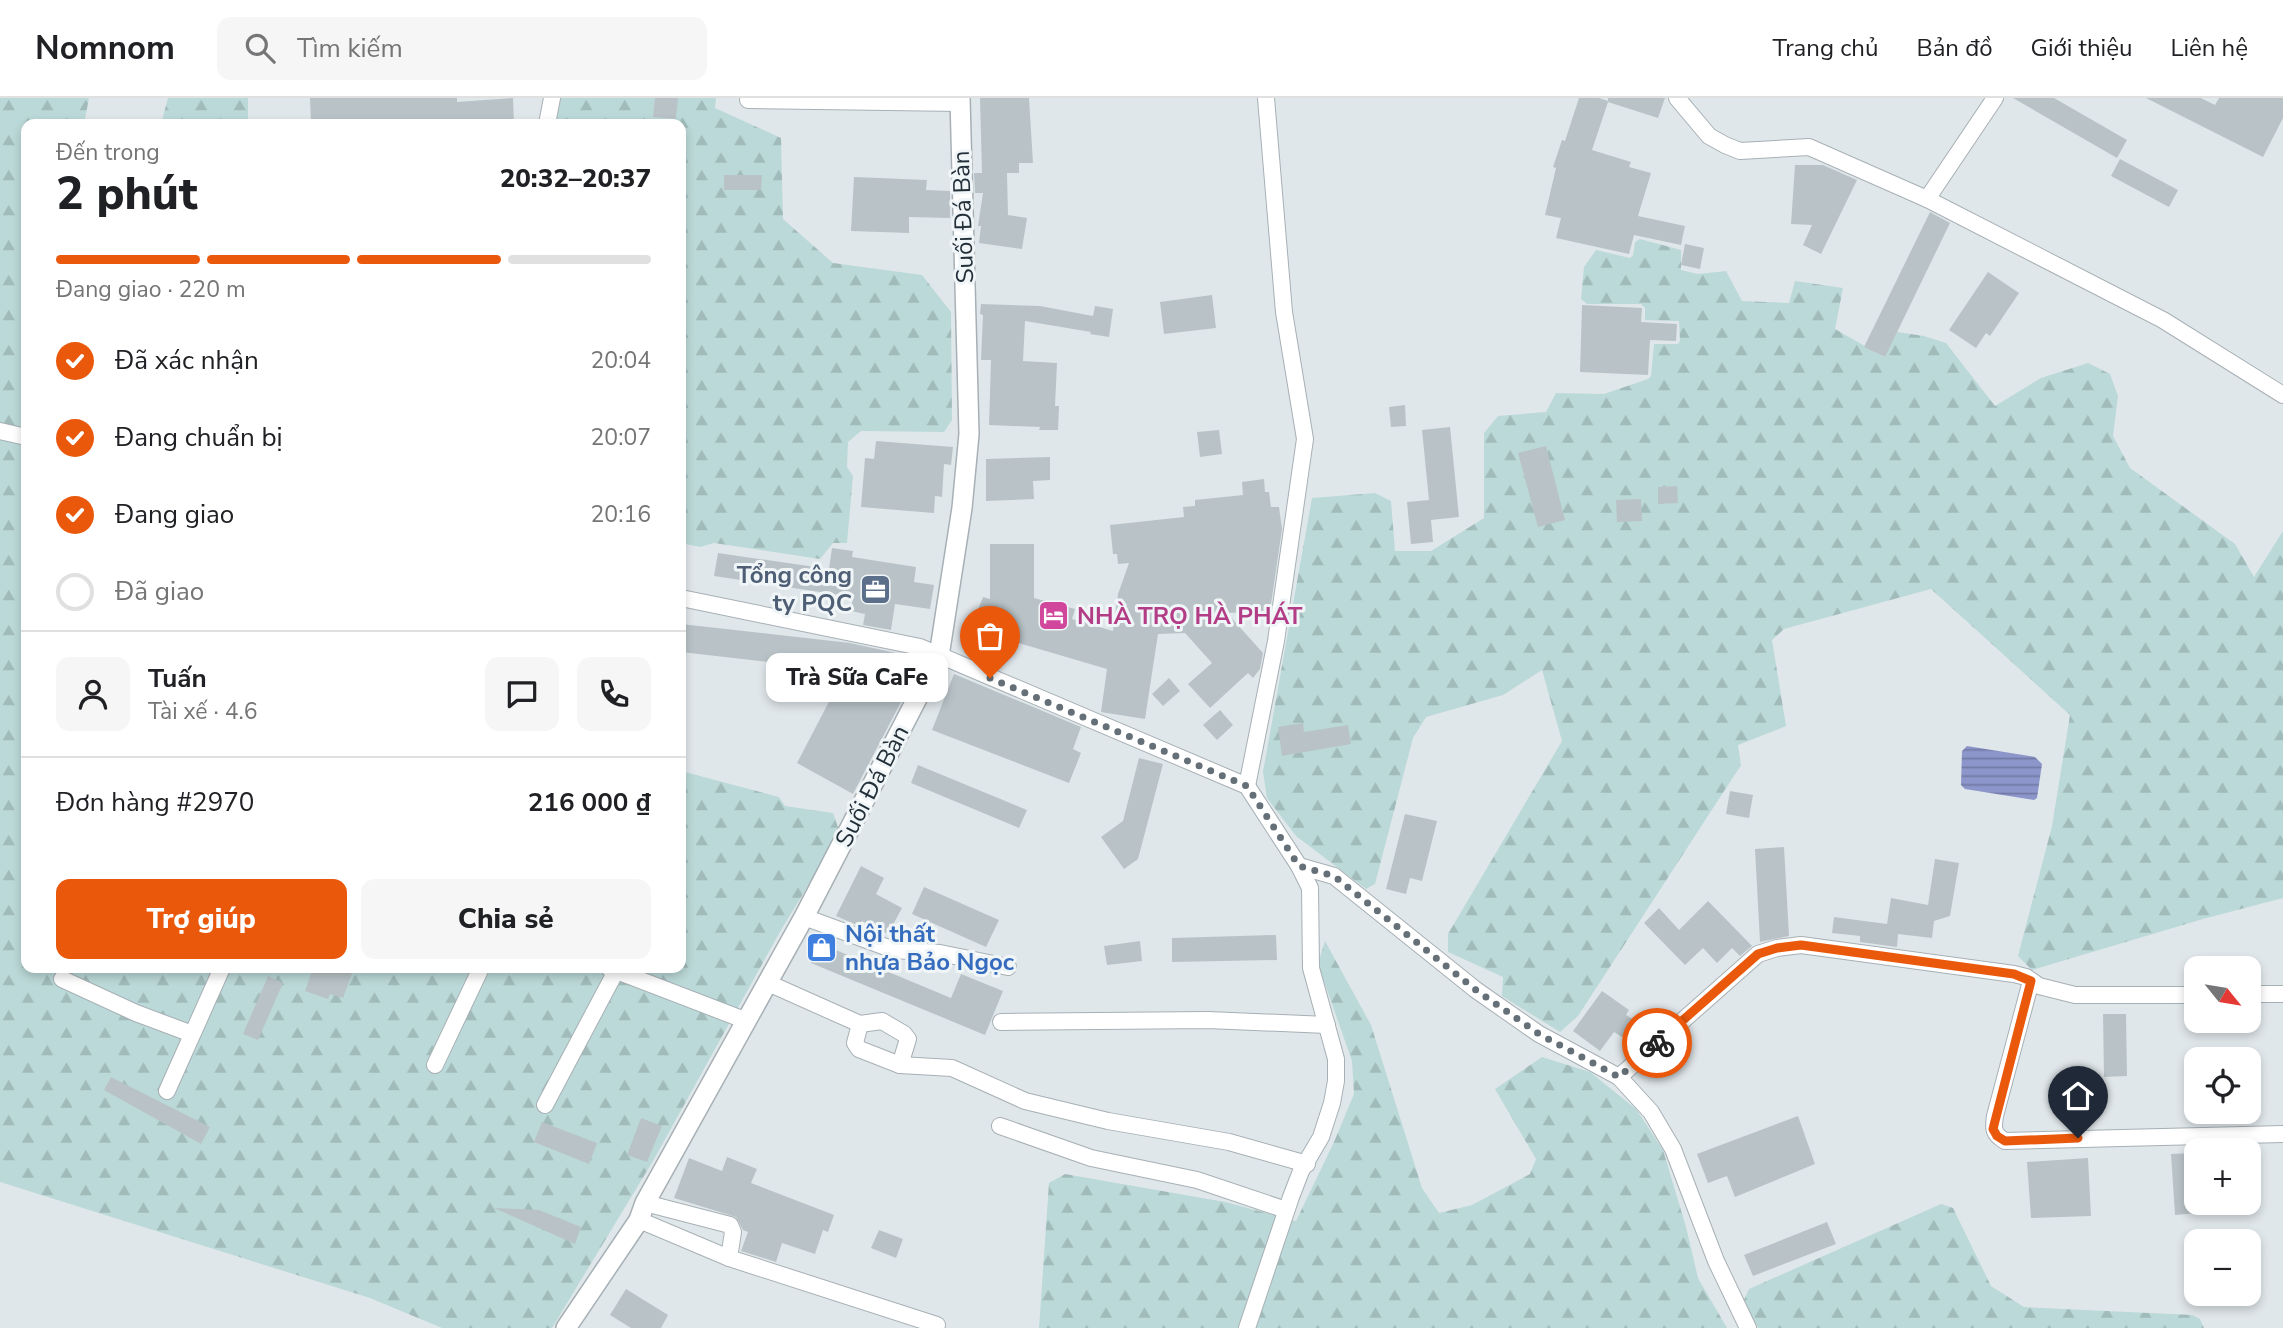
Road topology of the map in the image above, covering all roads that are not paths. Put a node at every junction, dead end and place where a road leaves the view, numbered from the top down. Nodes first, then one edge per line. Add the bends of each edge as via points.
1 (552, 98) edge
2 (1266, 98) edge
3 (1677, 98) edge
4 (1995, 98) edge
5 (748, 100) dead end
6 (960, 101) edge
7 (548, 119) edge
8 (1927, 199) junction
9 (2283, 395) edge
10 (0, 431) edge
11 (21, 436) edge
12 (686, 599) edge
13 (939, 656) junction
14 (1247, 786) junction
15 (1299, 866) junction
16 (804, 917) junction
17 (1008, 967) dead end
18 (220, 973) edge
19 (479, 973) edge
20 (609, 973) edge
21 (621, 973) edge
22 (62, 979) dead end
23 (2031, 981) junction
24 (768, 983) junction
25 (2261, 994) edge
26 (2283, 994) edge
27 (2184, 995) edge
28 (747, 1021) junction
29 (1002, 1022) dead end
30 (860, 1024) junction
31 (1327, 1025) junction
32 (192, 1034) junction
33 (435, 1065) dead end
34 (900, 1065) junction
35 (1619, 1077) junction
36 (167, 1091) dead end
37 (545, 1105) dead end
38 (1000, 1126) dead end
39 (2283, 1134) edge
40 (1307, 1164) junction
41 (1286, 1210) junction
42 (642, 1212) junction
43 (729, 1258) junction
44 (937, 1325) dead end
45 (566, 1328) edge
46 (1247, 1328) edge
47 (1748, 1328) edge

1 - 7 street
2 - 14 street via 1284,312 1305,439 1276,641
3 - 8 street via 1709,136 1725,145 1740,151 1810,147
4 - 8 street
5 - 6 street
6 - 13 street, Suối Đá Bàn via 970,434
8 - 9 street via 2163,320
10 - 11 street
12 - 13 street via 910,644
13 - 14 street
13 - 16 street, Suối Đá Bàn
14 - 15 street
15 - 31 street via 1310,888 1311,968
15 - 35 street via 1334,876 1476,990 1539,1034
16 - 17 street via 894,950 940,953
16 - 24 street, Suối Đá Bàn
18 - 32 street
19 - 33 street
20 - 37 street
21 - 28 street
22 - 32 street
23 - 27 street via 2075,995
23 - 35 street via 2014,974 1801,945 1777,948 1758,954
23 - 39 street via 1995,1116 1993,1129 2005,1141
24 - 28 street, Suối Đá Bàn
24 - 30 street
25 - 26 street
28 - 42 street, Suối Đá Bàn
29 - 31 street via 1208,1020
30 - 34 street via 855,1043 859,1049
30 - 34 street via 882,1021 904,1034 908,1039
31 - 40 street via 1336,1081 1321,1137
32 - 36 street
34 - 40 street via 952,1068 1024,1101 1229,1142
35 - 47 street via 1651,1112 1673,1149 1716,1261
38 - 41 street via 1091,1158 1197,1180
40 - 41 street
41 - 46 street
42 - 43 street
42 - 43 street via 730,1225
42 - 45 street, Suối Đá Bàn
43 - 44 street

